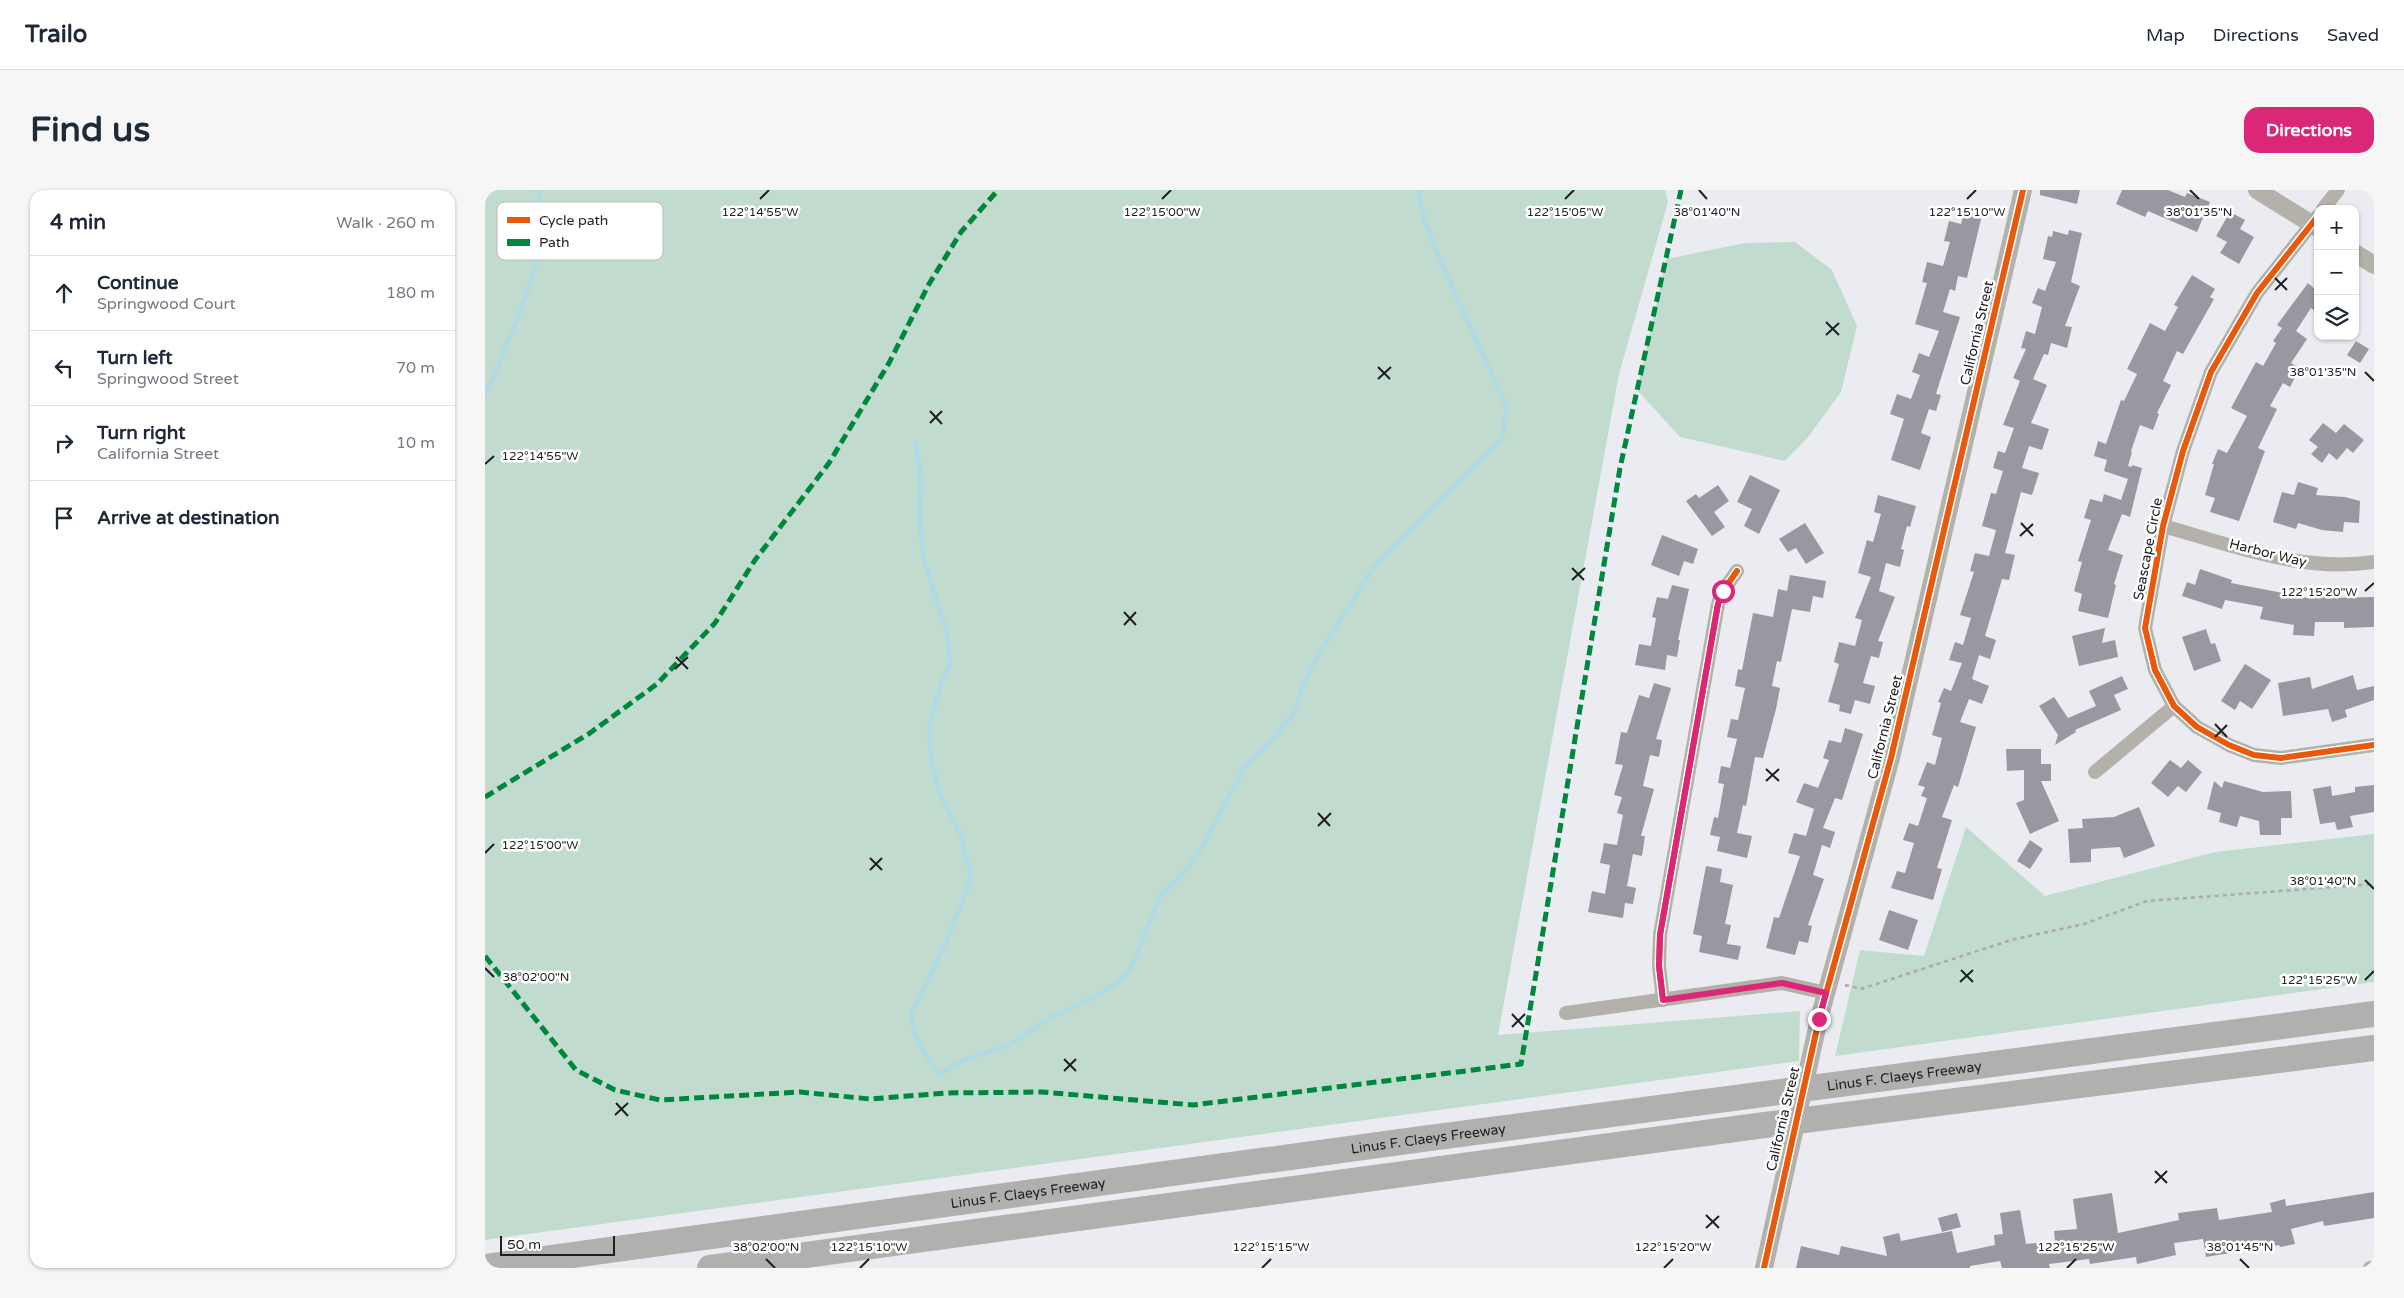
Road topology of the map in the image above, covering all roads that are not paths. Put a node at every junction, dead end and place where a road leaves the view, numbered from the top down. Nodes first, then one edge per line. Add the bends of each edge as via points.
1 (2023, 190) edge
2 (2257, 190) edge
3 (2338, 190) edge
4 (2326, 205) edge
5 (2314, 222) edge
6 (2314, 225) edge
7 (2359, 256) edge
8 (2374, 265) edge
9 (2163, 526) junction
10 (2374, 562) edge
11 (1737, 571) dead end
12 (2174, 706) junction
13 (2374, 745) edge
14 (2095, 772) dead end
15 (1828, 986) junction
16 (1663, 1000) junction
17 (1566, 1013) dead end
18 (2374, 1014) edge
19 (2374, 1048) edge
20 (485, 1267) edge
21 (710, 1268) edge
22 (1764, 1268) edge
23 (2370, 1268) edge
24 (2374, 1268) edge

1 - 15 street, California Street via 1891,758
2 - 5 street
3 - 4 street
6 - 9 street, Seascape Circle via 2257,294 2211,372 2183,451
7 - 8 street
9 - 10 street, Harbor Way via 2292,562 2329,565
9 - 12 street, Seascape Circle via 2145,628 2155,670
11 - 16 street via 1718,604 1662,926 1659,966
12 - 13 street, Seascape Circle via 2197,727 2254,755 2281,758
12 - 14 street
15 - 16 street via 1782,983
15 - 22 street, California Street
16 - 17 street
18 - 20 highway, Linus F. Claeys Freeway
19 - 21 highway via 1750,1127
23 - 24 street

